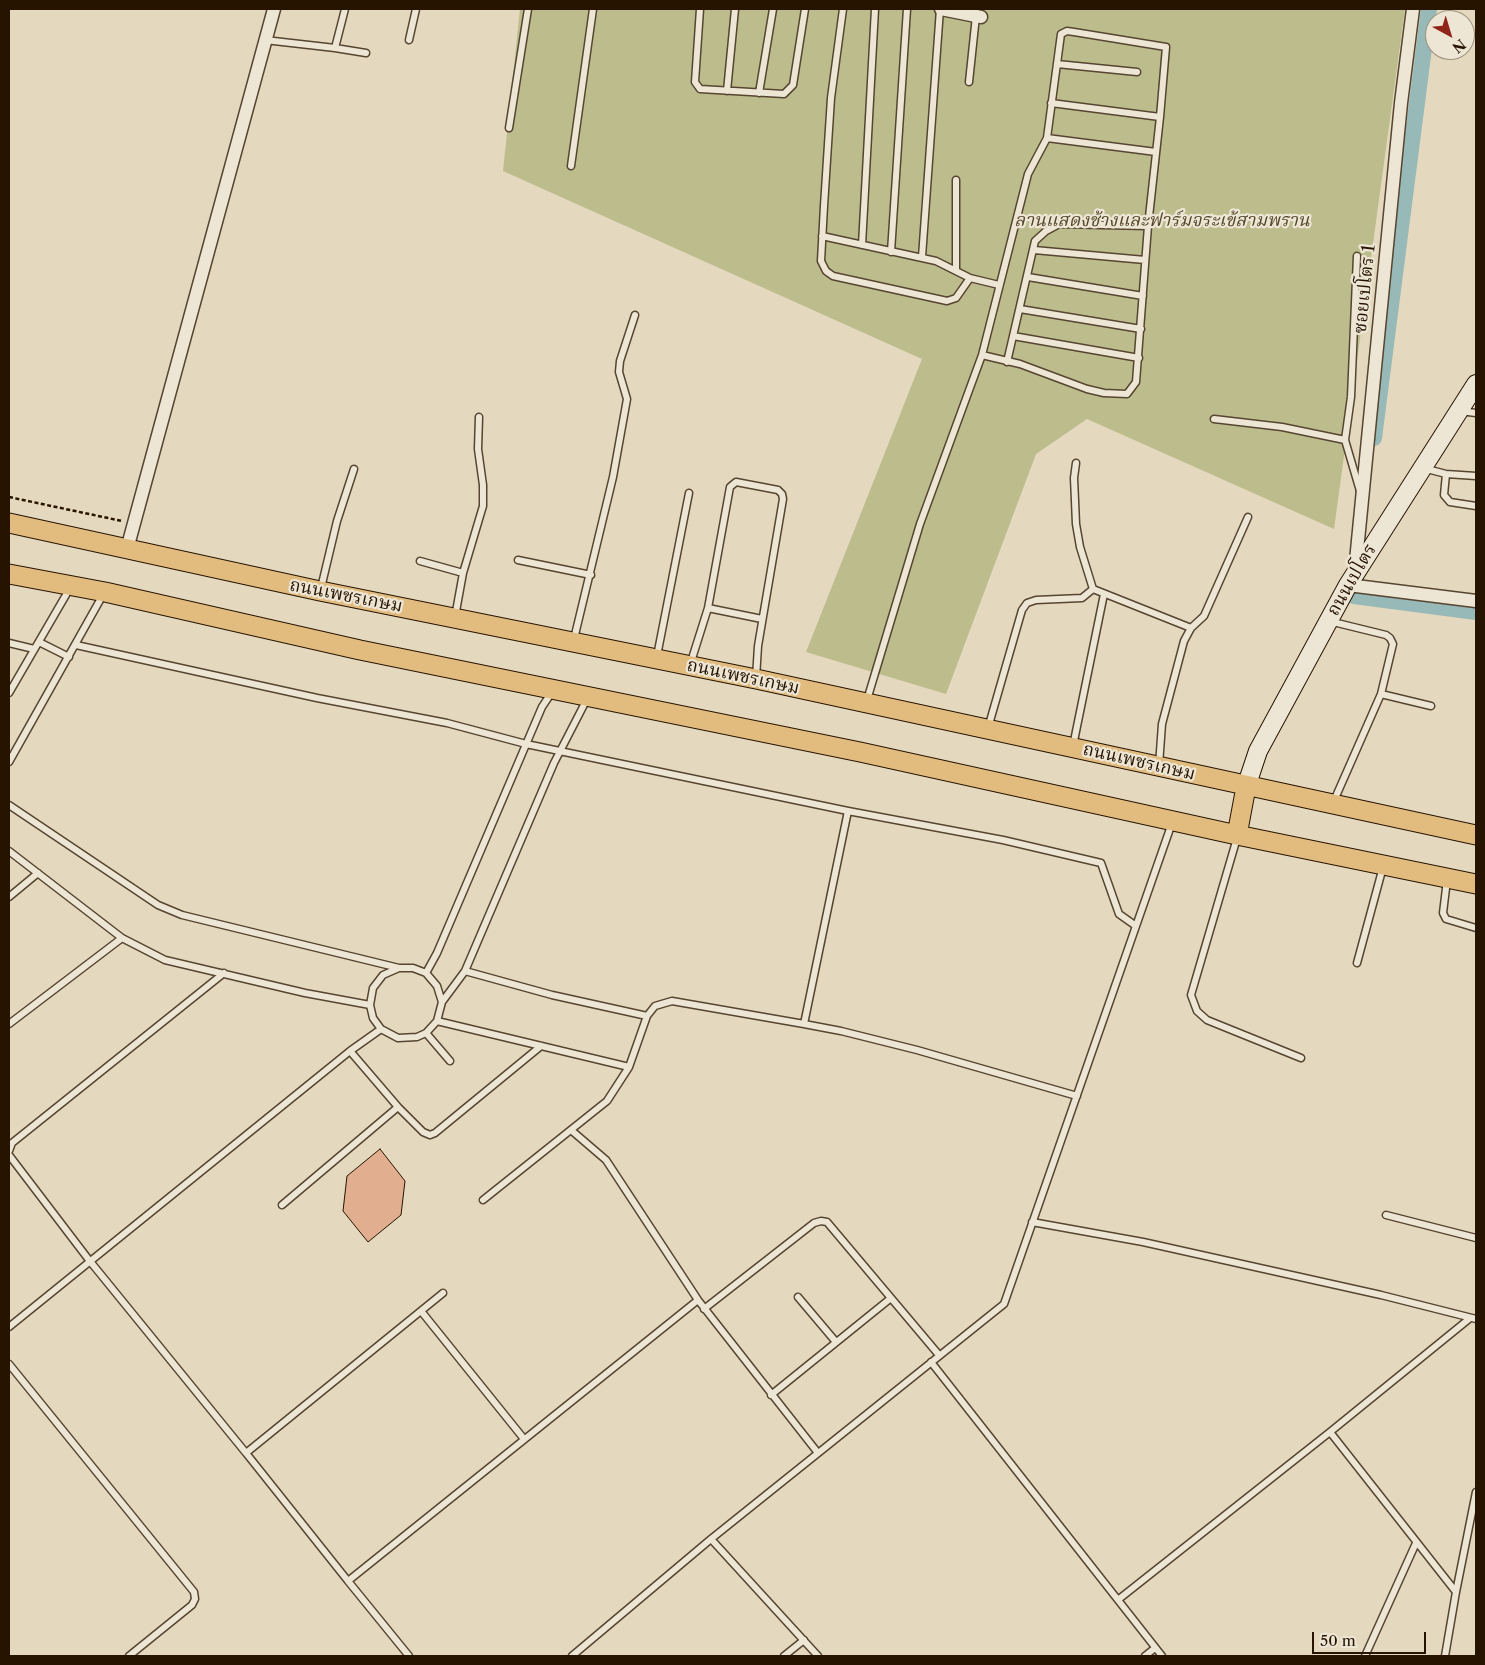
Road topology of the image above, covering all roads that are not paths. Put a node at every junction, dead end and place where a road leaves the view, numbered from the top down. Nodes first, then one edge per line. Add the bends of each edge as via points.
1 (274, 9) edge
2 (345, 9) edge
3 (416, 9) edge
4 (528, 9) edge
5 (593, 9) edge
6 (700, 9) edge
7 (735, 9) edge
8 (773, 9) edge
9 (805, 9) edge
10 (843, 9) edge
11 (875, 9) edge
12 (907, 9) edge
13 (941, 9) edge
14 (1413, 9) edge
15 (978, 16) joint
16 (265, 40) junction
17 (409, 40) dead end
18 (335, 48) junction
19 (366, 53) dead end
20 (1057, 64) junction
21 (1138, 72) dead end
22 (969, 82) dead end
23 (727, 90) junction
24 (759, 93) junction
25 (1051, 103) junction
26 (1160, 117) junction
27 (509, 128) dead end
28 (1047, 138) junction
29 (1156, 152) junction
30 (571, 166) dead end
31 (956, 180) dead end
32 (1148, 226) junction
33 (822, 236) junction
34 (862, 245) junction
35 (1034, 250) junction
36 (891, 252) junction
37 (1357, 256) dead end
38 (922, 257) junction
39 (1145, 260) junction
40 (956, 270) junction
41 (1028, 277) junction
42 (970, 278) junction
43 (999, 285) junction
44 (1143, 296) junction
45 (1020, 309) junction
46 (634, 315) dead end
47 (1141, 329) junction
48 (1013, 336) junction
49 (982, 355) junction
50 (1139, 358) junction
51 (1007, 362) junction
52 (1476, 384) edge
53 (1458, 411) junction
54 (1476, 413) edge
55 (479, 417) dead end
56 (1214, 419) dead end
57 (1345, 440) junction
58 (1076, 462) dead end
59 (1422, 468) junction
60 (354, 469) dead end
61 (1446, 474) junction
62 (1476, 476) edge
63 (689, 493) dead end
64 (1362, 502) junction
65 (1476, 506) edge
66 (1248, 517) dead end
67 (9, 523) edge
68 (127, 549) junction
69 (518, 560) dead end
70 (420, 561) dead end
71 (463, 573) junction
72 (1355, 573) junction
73 (9, 574) edge
74 (591, 575) junction
75 (70, 587) junction
76 (1093, 589) junction
77 (320, 591) junction
78 (104, 592) junction
79 (1104, 594) junction
80 (1476, 601) edge
81 (708, 608) junction
82 (455, 617) junction
83 (762, 619) junction
84 (1329, 620) junction
85 (1191, 628) junction
86 (9, 642) edge
87 (39, 642) junction
88 (573, 642) junction
89 (76, 645) junction
90 (34, 649) junction
91 (69, 656) junction
92 (656, 659) junction
93 (689, 666) junction
94 (756, 679) junction
95 (554, 688) junction
96 (9, 693) edge
97 (1381, 694) junction
98 (589, 696) junction
99 (866, 703) junction
100 (1431, 706) dead end
101 (988, 729) junction
102 (526, 744) junction
103 (1073, 748) junction
104 (561, 750) junction
105 (9, 762) edge
106 (1158, 766) junction
107 (1246, 786) junction
108 (1332, 804) junction
109 (9, 805) edge
110 (848, 811) junction
111 (1173, 820) junction
112 (1237, 835) junction
113 (1476, 835) edge
114 (9, 850) edge
115 (1383, 865) junction
116 (38, 874) junction
117 (1448, 879) junction
118 (1476, 884) edge
119 (9, 898) edge
120 (1136, 926) junction
121 (1476, 928) edge
122 (122, 938) junction
123 (1357, 963) dead end
124 (399, 968) junction
125 (465, 971) junction
126 (224, 973) junction
127 (426, 974) junction
128 (442, 1002) junction
129 (370, 1005) junction
130 (647, 1016) junction
131 (437, 1021) junction
132 (9, 1024) edge
133 (804, 1024) junction
134 (381, 1029) junction
135 (426, 1033) junction
136 (541, 1046) junction
137 (350, 1051) junction
138 (1302, 1058) dead end
139 (450, 1061) dead end
140 (629, 1068) junction
141 (1076, 1096) junction
142 (398, 1106) junction
143 (570, 1130) junction
144 (9, 1153) edge
145 (483, 1200) dead end
146 (282, 1205) dead end
147 (1386, 1216) dead end
148 (1032, 1222) junction
149 (1476, 1238) edge
150 (89, 1260) junction
151 (443, 1293) dead end
152 (798, 1297) dead end
153 (891, 1298) junction
154 (698, 1300) junction
155 (704, 1308) junction
156 (420, 1311) junction
157 (1473, 1319) edge
158 (9, 1327) edge
159 (836, 1342) junction
160 (939, 1355) junction
161 (931, 1362) junction
162 (9, 1364) edge
163 (771, 1395) junction
164 (1330, 1432) junction
165 (524, 1439) junction
166 (246, 1453) junction
167 (818, 1453) junction
168 (1476, 1492) edge
169 (711, 1539) junction
170 (1416, 1543) junction
171 (348, 1581) junction
172 (1456, 1592) junction
173 (1119, 1599) junction
174 (804, 1640) junction
175 (1155, 1648) junction
176 (129, 1656) edge
177 (409, 1656) edge
178 (572, 1656) edge
179 (784, 1656) edge
180 (818, 1656) edge
181 (1145, 1656) edge
182 (1162, 1656) edge
183 (1365, 1656) edge
184 (1445, 1656) edge

1 - 16 street
2 - 18 lane
3 - 17 lane
4 - 27 lane
5 - 30 lane
6 - 23 lane via 694,82 700,89
7 - 23 lane
8 - 24 lane
9 - 24 lane via 793,85 784,94
10 - 33 lane via 832,98
11 - 34 lane
12 - 36 lane
13 - 15 street
13 - 38 lane
14 - 64 street, ซอยเปโตร 1
15 - 22 lane
16 - 18 lane
16 - 68 street
18 - 19 lane
20 - 21 lane
20 - 25 lane
20 - 26 lane via 1061,34 1067,31 1166,47
23 - 24 lane
25 - 26 lane
25 - 28 lane
26 - 29 lane
28 - 29 lane
28 - 43 lane via 1028,174
29 - 32 lane
31 - 40 lane
32 - 35 lane via 1059,224 1035,242
32 - 39 lane
33 - 34 lane
33 - 42 lane via 821,261 833,276 947,301 956,298
34 - 36 lane
35 - 39 lane
35 - 41 lane
36 - 38 lane
37 - 57 lane via 1351,397
38 - 40 lane
39 - 44 lane
40 - 42 lane
41 - 44 lane
41 - 45 lane
42 - 43 lane
43 - 49 lane
44 - 47 lane
45 - 47 lane
45 - 48 lane
46 - 74 lane via 619,372 627,399 614,477
47 - 50 lane
48 - 50 lane
48 - 51 lane
49 - 51 lane
49 - 99 lane via 920,524
50 - 51 lane via 1138,374 1132,389 1126,394 1087,389
52 - 53 street, ถนนเปโตร
53 - 54 lane
53 - 59 street, ถนนเปโตร
55 - 71 lane via 483,506
56 - 57 lane via 1275,426
57 - 64 lane
58 - 76 lane via 1076,524
59 - 61 lane
59 - 72 street, ถนนเปโตร
60 - 77 lane
61 - 62 lane
61 - 65 lane via 1444,495 1450,502
63 - 92 lane
64 - 72 street, ซอยเปโตร 1
66 - 85 lane via 1204,616
67 - 68 main road, ถนนเพชรเกษม
68 - 77 main road, ถนนเพชรเกษม
69 - 74 lane
70 - 71 lane
71 - 82 lane
72 - 80 street
72 - 84 street, ถนนเปโตร
73 - 75 main road
74 - 88 lane
75 - 78 main road
75 - 87 lane
76 - 79 lane
76 - 101 lane via 1082,598 1027,603 1022,610
77 - 82 main road, ถนนเพชรเกษม
78 - 89 lane
78 - 95 main road via 360,650
79 - 85 lane
79 - 103 lane
81 - 83 lane
81 - 83 lane via 730,487 736,482 778,490 783,499
81 - 93 lane
82 - 88 main road, ถนนเพชรเกษม
83 - 94 lane
84 - 97 lane via 1390,638 1393,644
84 - 107 street, ถนนเปโตร via 1258,751
85 - 106 lane via 1184,641 1162,724
86 - 90 lane
87 - 90 lane
87 - 91 lane
88 - 92 main road, ถนนเพชรเกษม
89 - 91 lane
89 - 102 lane via 447,723
90 - 96 lane
91 - 105 lane
92 - 93 main road, ถนนเพชรเกษม
93 - 94 main road, ถนนเพชรเกษม
94 - 99 main road, ถนนเพชรเกษม
95 - 98 main road
95 - 102 lane
97 - 100 lane
97 - 108 lane
98 - 104 lane
98 - 111 main road
99 - 101 main road, ถนนเพชรเกษม
101 - 103 main road, ถนนเพชรเกษม
102 - 104 lane
102 - 127 lane via 438,953
103 - 106 main road, ถนนเพชรเกษม
104 - 110 lane
104 - 125 lane
106 - 107 main road, ถนนเพชรเกษม
107 - 108 main road, ถนนเพชรเกษม
107 - 112 main road
108 - 113 main road, ถนนเพชรเกษม
109 - 124 lane via 158,905 182,915
110 - 120 lane via 1003,840 1101,863 1118,914
110 - 133 lane
111 - 112 main road
111 - 120 lane
112 - 115 main road
112 - 138 lane via 1191,995 1197,1011 1207,1020
114 - 116 lane
115 - 117 main road
115 - 123 lane
116 - 119 lane
116 - 122 lane
117 - 118 main road
117 - 121 lane via 1443,913 1446,919
120 - 141 lane
122 - 126 lane via 165,960
122 - 132 lane
124 - 127 lane via 413,968
124 - 129 lane via 384,975 373,988
125 - 128 lane
125 - 130 lane via 552,996
126 - 129 lane
126 - 144 lane via 12,1143
127 - 128 lane via 437,986
128 - 131 lane
129 - 134 lane via 373,1018
130 - 133 lane via 655,1006 672,1001
130 - 140 lane
131 - 135 lane
131 - 136 lane
133 - 141 lane via 908,1048
134 - 135 lane via 398,1038
134 - 137 lane
135 - 139 lane
136 - 140 lane
136 - 142 lane via 435,1133 423,1132
137 - 142 lane
137 - 150 lane
140 - 143 lane via 607,1101
141 - 148 lane
142 - 146 lane
143 - 145 lane
143 - 154 lane via 606,1160
144 - 150 lane
147 - 149 lane
148 - 157 lane via 1143,1242
148 - 160 lane via 1004,1304
150 - 158 lane
150 - 166 lane
151 - 156 lane
152 - 159 lane
153 - 155 lane via 827,1222 821,1221 814,1223
153 - 159 lane
153 - 160 lane
154 - 155 lane
154 - 165 lane
155 - 163 lane
156 - 165 lane
156 - 166 lane
157 - 164 lane
159 - 163 lane
160 - 161 lane
161 - 167 lane
161 - 173 lane
162 - 176 lane via 194,1592 192,1605
163 - 167 lane
164 - 170 lane
164 - 173 lane
165 - 171 lane
166 - 171 lane
167 - 169 lane
168 - 172 lane
169 - 174 lane
169 - 178 lane
170 - 172 lane
170 - 183 lane
171 - 177 lane
172 - 184 lane
173 - 175 lane
174 - 179 lane
174 - 180 lane
175 - 181 lane
175 - 182 lane

